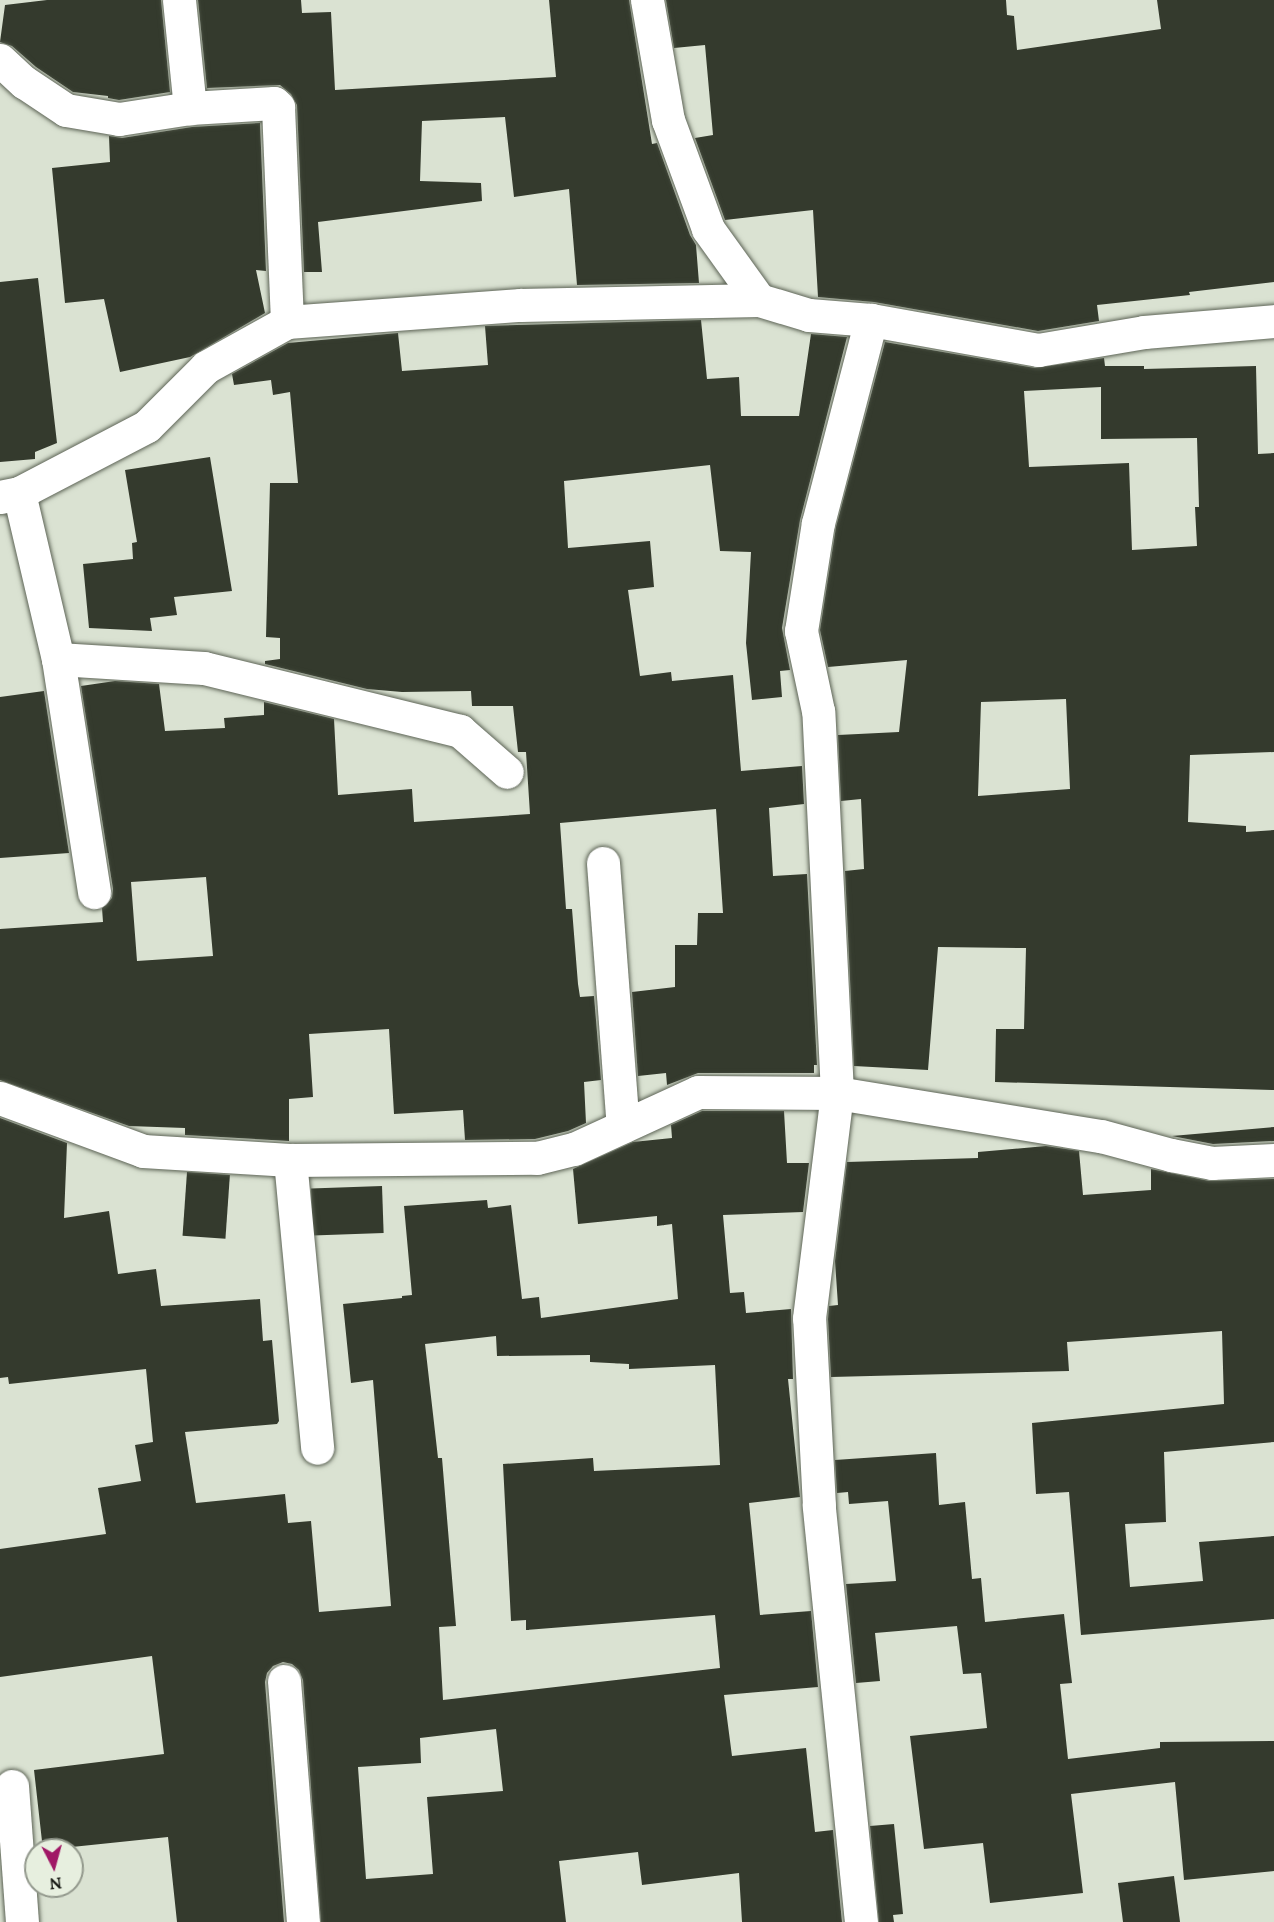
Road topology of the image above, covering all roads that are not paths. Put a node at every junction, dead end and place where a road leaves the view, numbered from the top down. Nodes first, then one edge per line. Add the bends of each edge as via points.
1 (179, 0) edge
2 (647, 0) edge
3 (0, 60) edge
4 (190, 108) junction
5 (759, 300) junction
6 (871, 320) junction
7 (1274, 321) edge
8 (287, 322) junction
9 (9, 495) edge
10 (58, 659) junction
11 (507, 772) dead end
12 (603, 863) dead end
13 (94, 892) dead end
14 (837, 1093) junction
15 (0, 1098) edge
16 (623, 1126) junction
17 (290, 1160) junction
18 (1274, 1160) edge
19 (317, 1448) dead end
20 (284, 1681) dead end
21 (12, 1786) dead end
22 (22, 1922) edge
23 (303, 1922) edge
24 (861, 1922) edge

1 - 4 street
2 - 5 street via 668,120 693,189 708,229
3 - 4 street via 24,82 66,110 119,119
4 - 8 street via 268,102 278,107
5 - 6 street via 809,315
5 - 8 street via 520,304
6 - 7 street via 1038,350 1144,332
6 - 14 street via 818,523 801,631 818,711
8 - 9 street via 206,367 147,426
9 - 10 street
10 - 11 street via 204,668 460,731
10 - 13 street
12 - 16 street
14 - 16 street via 698,1092
14 - 18 street via 1101,1136 1212,1162
14 - 24 street via 809,1318 819,1506
15 - 17 street via 143,1151
16 - 17 street via 574,1149 537,1158
17 - 19 street
20 - 23 street
21 - 22 street

